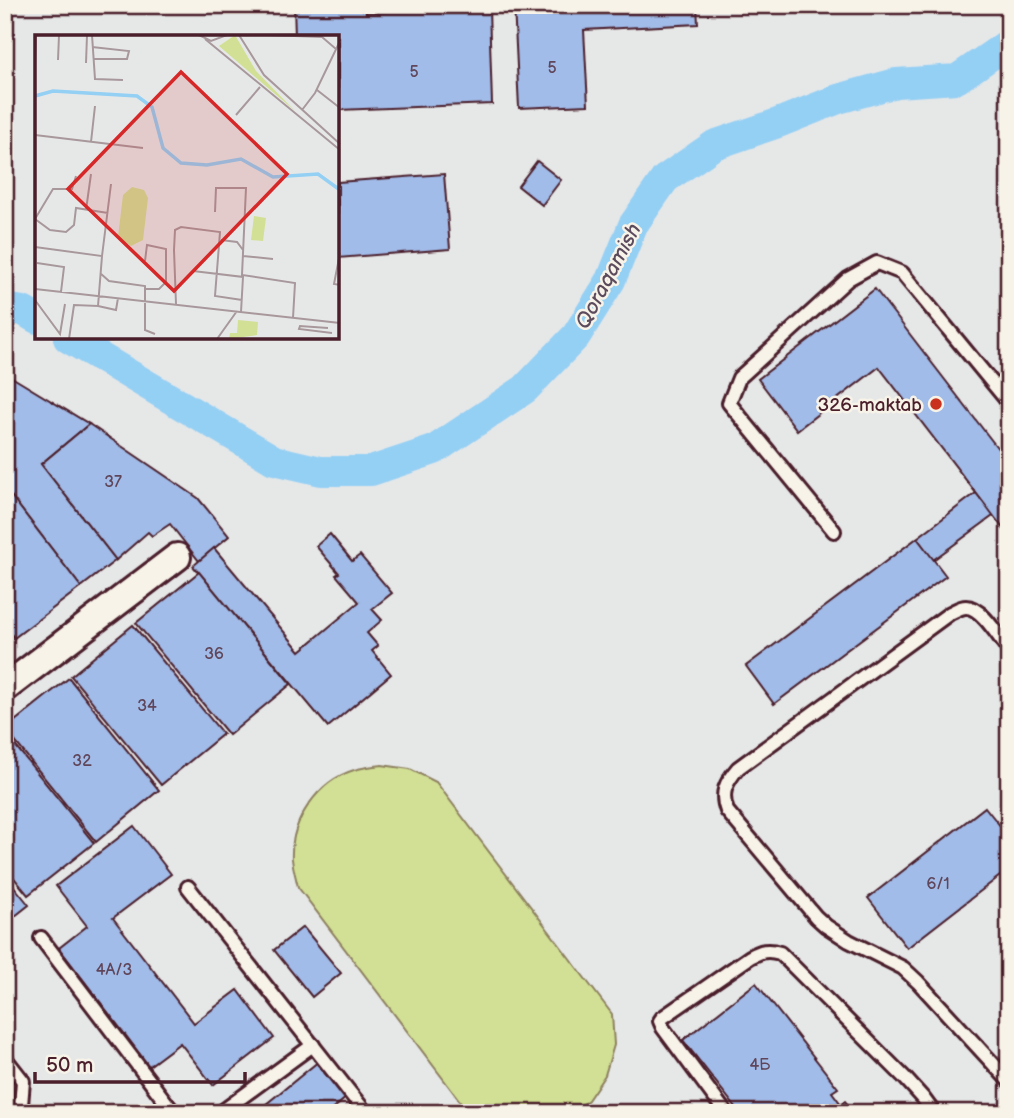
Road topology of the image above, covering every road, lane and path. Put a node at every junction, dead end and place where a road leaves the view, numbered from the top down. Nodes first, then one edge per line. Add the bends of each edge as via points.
1 (1009, 403) edge
2 (834, 531) dead end
3 (177, 557) dead end
4 (1007, 644) edge
5 (5, 688) edge
6 (188, 887) dead end
7 (41, 938) dead end
8 (313, 1045) junction
9 (5, 1058) edge
10 (1009, 1081) edge
11 (17, 1113) edge
12 (174, 1113) edge
13 (220, 1113) edge
14 (366, 1113) edge
15 (726, 1113) edge
16 (934, 1113) edge

1 - 2 lane via 902,273 877,263 848,279 739,378 729,403
3 - 5 street
4 - 10 lane via 972,608 950,613 738,768 730,777 723,802 816,917 838,935 904,968
6 - 8 lane
7 - 12 lane
8 - 13 lane
8 - 14 lane
9 - 11 lane via 23,1081
15 - 16 lane via 660,1021 750,957 770,950 780,953

